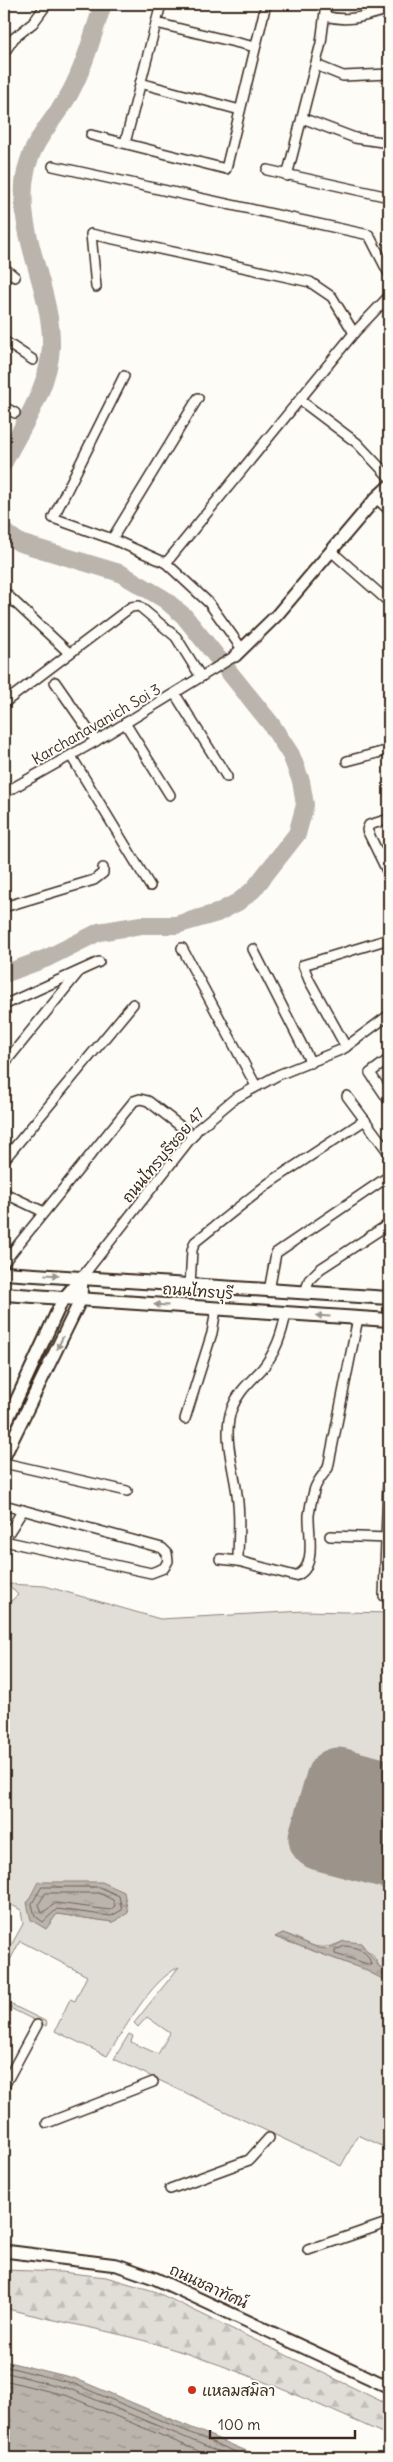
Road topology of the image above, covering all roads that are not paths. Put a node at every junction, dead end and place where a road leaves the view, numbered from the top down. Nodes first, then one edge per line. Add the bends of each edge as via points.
1 (47, 4) edge
2 (161, 4) edge
3 (266, 4) edge
4 (326, 4) edge
5 (383, 11) dead end
6 (325, 16) junction
7 (156, 23) junction
8 (256, 47) junction
9 (4, 53) edge
10 (316, 65) junction
11 (389, 74) edge
12 (140, 83) junction
13 (240, 110) junction
14 (302, 118) junction
15 (91, 134) dead end
16 (125, 143) junction
17 (389, 143) edge
18 (53, 166) dead end
19 (267, 170) dead end
20 (287, 176) junction
21 (389, 197) edge
22 (4, 268) edge
23 (389, 274) edge
24 (15, 277) dead end
25 (96, 287) dead end
26 (389, 296) edge
27 (354, 333) junction
28 (4, 341) edge
29 (33, 360) dead end
30 (124, 376) dead end
31 (198, 398) dead end
32 (300, 400) junction
33 (4, 407) edge
34 (15, 414) dead end
35 (389, 477) edge
36 (389, 486) edge
37 (376, 498) junction
38 (389, 510) edge
39 (112, 539) junction
40 (331, 551) junction
41 (166, 563) junction
42 (4, 592) edge
43 (389, 602) edge
44 (68, 652) junction
45 (239, 653) junction
46 (201, 677) junction
47 (55, 682) dead end
48 (175, 694) junction
49 (4, 703) edge
50 (125, 723) junction
51 (96, 741) junction
52 (389, 750) edge
53 (71, 756) junction
54 (347, 761) dead end
55 (227, 778) dead end
56 (4, 793) edge
57 (170, 795) dead end
58 (389, 819) edge
59 (103, 868) dead end
60 (389, 875) edge
61 (150, 886) dead end
62 (4, 907) edge
63 (389, 939) edge
64 (182, 948) dead end
65 (253, 949) dead end
66 (99, 962) dead end
67 (78, 973) junction
68 (133, 1004) dead end
69 (4, 1005) edge
70 (389, 1015) edge
71 (346, 1047) junction
72 (389, 1059) edge
73 (311, 1063) junction
74 (4, 1064) edge
75 (256, 1086) junction
76 (347, 1096) dead end
77 (389, 1101) edge
78 (364, 1120) junction
79 (193, 1136) junction
80 (389, 1153) edge
81 (4, 1160) edge
82 (389, 1176) edge
83 (4, 1193) edge
84 (44, 1212) junction
85 (389, 1224) edge
86 (4, 1262) edge
87 (4, 1273) edge
88 (82, 1277) junction
89 (190, 1286) junction
90 (269, 1292) junction
91 (305, 1293) junction
92 (4, 1294) edge
93 (389, 1298) edge
94 (63, 1299) junction
95 (80, 1299) junction
96 (216, 1308) junction
97 (286, 1313) junction
98 (358, 1318) junction
99 (389, 1320) edge
100 (185, 1419) dead end
101 (4, 1427) edge
102 (4, 1457) edge
103 (389, 1458) edge
104 (4, 1463) edge
105 (127, 1491) dead end
106 (4, 1505) edge
107 (22, 1510) junction
108 (330, 1536) dead end
109 (387, 1538) edge
110 (4, 1540) edge
111 (220, 1559) dead end
112 (238, 1561) junction
113 (384, 1596) dead end
114 (37, 2025) dead end
115 (153, 2082) dead end
116 (4, 2086) edge
117 (46, 2123) dead end
118 (269, 2138) dead end
119 (170, 2189) dead end
120 (389, 2220) edge
121 (308, 2250) dead end
122 (4, 2251) edge
123 (389, 2388) edge

1 - 9 street
2 - 7 street
3 - 8 street
4 - 6 street
5 - 6 street via 358,19
6 - 10 street
7 - 8 street
7 - 12 street
8 - 13 street
10 - 11 street via 343,76
10 - 14 street
12 - 13 street
12 - 16 street
13 - 16 street via 226,169
14 - 17 street via 355,138
14 - 20 street
15 - 16 street
18 - 23 street via 369,235
19 - 20 street
20 - 21 street
22 - 24 street
25 - 27 street via 91,234 310,282 332,297
26 - 27 street
27 - 32 street
28 - 29 street
30 - 39 street via 52,518
31 - 39 street
32 - 35 street via 356,444
32 - 41 street
33 - 34 street
36 - 37 main road
37 - 38 street
37 - 40 main road
39 - 41 street
40 - 43 street
40 - 45 main road via 278,615
41 - 45 street via 209,603
42 - 44 street
44 - 46 street via 131,607 139,606 176,637
44 - 49 street
45 - 46 street, Karchanavanich Soi 3
46 - 48 street, Karchanavanich Soi 3
47 - 51 street
48 - 50 street, Karchanavanich Soi 3
48 - 55 street
50 - 51 street, Karchanavanich Soi 3
50 - 57 street
51 - 53 street, Karchanavanich Soi 3
52 - 54 street
53 - 56 street, Karchanavanich Soi 3
53 - 61 street
58 - 60 street via 368,825 367,830
59 - 62 street via 103,873 94,880
63 - 71 street via 303,965
64 - 75 street
65 - 73 street
66 - 67 street
67 - 69 street
67 - 74 street
68 - 81 street
70 - 71 street, ถนนไทรบุรีซอย 47
71 - 73 street, ถนนไทรบุรีซอย 47
72 - 77 street via 370,1073
73 - 75 street, ถนนไทรบุรีซอย 47
75 - 79 street, ถนนไทรบุรีซอย 47 via 216,1113
76 - 78 street
78 - 80 street
78 - 89 street via 269,1183 195,1242
79 - 84 street via 148,1101 134,1101
79 - 88 street, ถนนไทรบุรีซอย 47
82 - 90 street via 276,1253
83 - 84 street
84 - 86 street
85 - 91 street via 320,1269 309,1280
87 -> 88 main road, ถนนไทรบุรี
88 - 89 main road, ถนนไทรบุรี
88 - 94 main road
88 - 95 main road
89 - 90 main road, ถนนไทรบุรี
90 - 91 main road, ถนนไทรบุรี
91 - 93 main road, ถนนไทรบุรี
92 - 94 main road, ถนนไทรบุรี
94 - 95 main road, ถนนไทรบุรี
94 - 101 main road
96 -> 95 main road, ถนนไทรบุรี
95 -> 102 main road
96 - 97 main road, ถนนไทรบุรี
96 - 100 street via 212,1333
98 -> 97 main road, ถนนไทรบุรี
97 - 112 street via 275,1350 243,1388 229,1418 238,1504
98 - 99 main road, ถนนไทรบุรี
98 - 112 street via 328,1468 314,1488 307,1565 295,1576
103 - 109 street
104 - 105 street
106 - 107 street
107 - 110 street
107 - 110 street via 162,1548 168,1556 167,1565 151,1573
108 - 109 street
109 - 113 street
111 - 112 street
114 - 116 street
115 - 117 street
118 - 119 street via 249,2160
120 - 121 street via 387,2224
122 - 123 main road, ถนนชลาทัศน์ via 117,2265 154,2278

